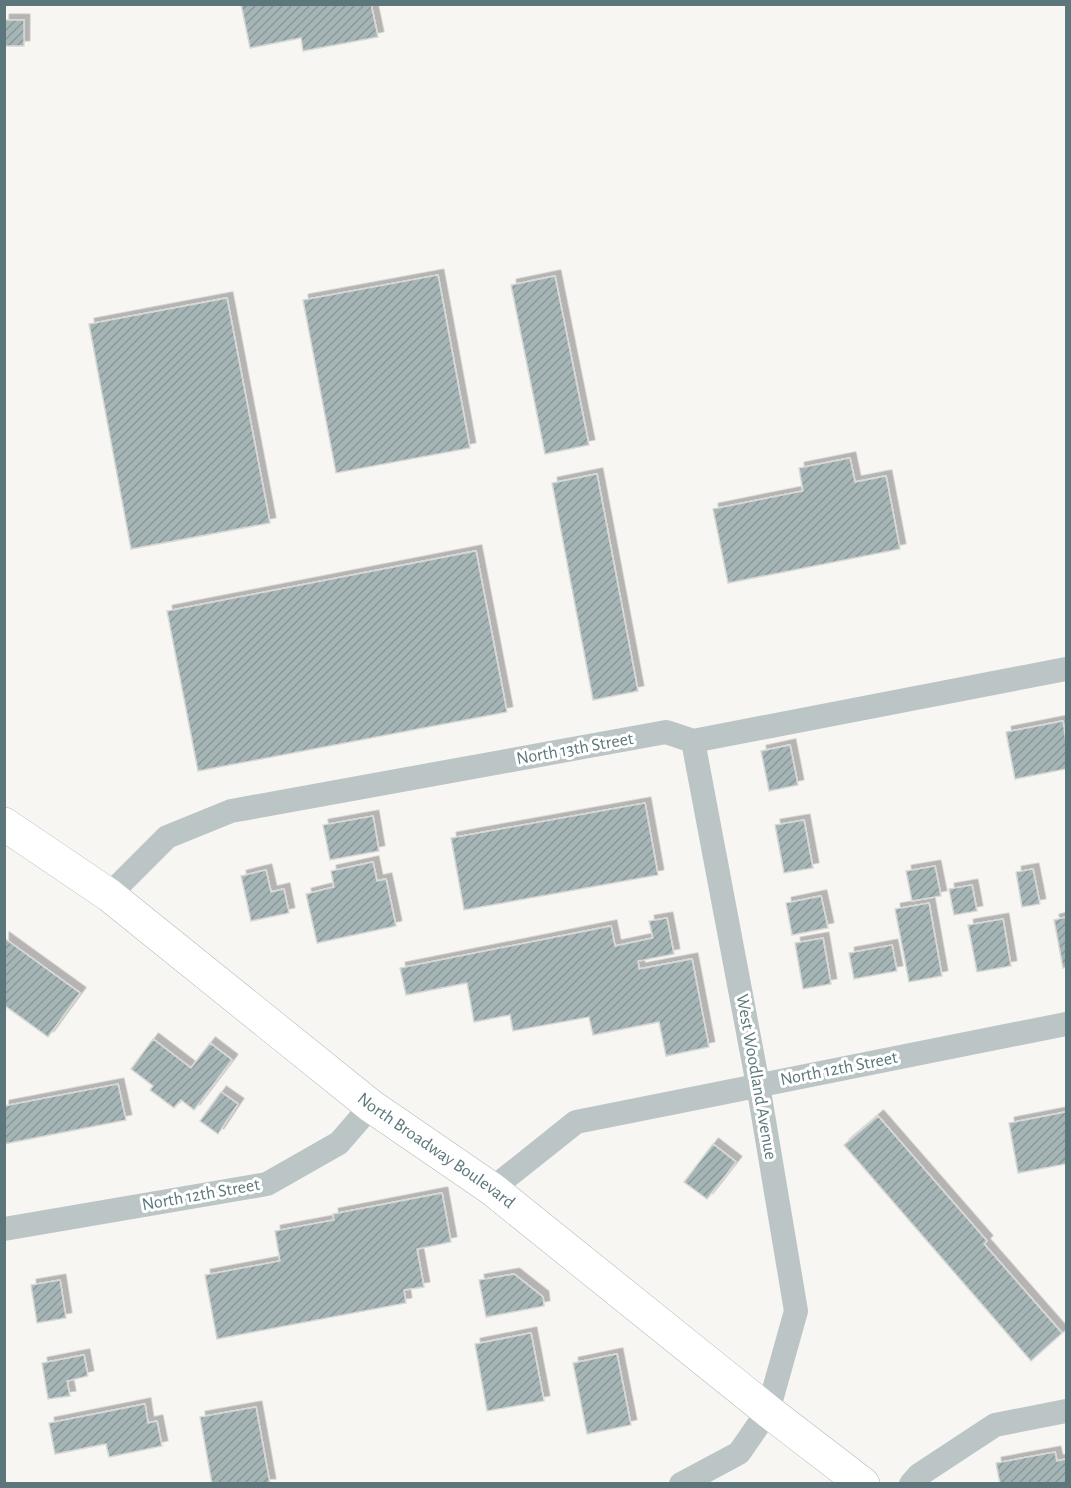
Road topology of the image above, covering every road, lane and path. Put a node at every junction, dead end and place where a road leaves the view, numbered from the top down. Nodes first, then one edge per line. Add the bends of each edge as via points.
1 (1066, 669) edge
2 (693, 741) junction
3 (4, 824) edge
4 (109, 895) junction
5 (1066, 1024) edge
6 (758, 1085) junction
7 (370, 1106) junction
8 (492, 1189) junction
9 (4, 1229) edge
10 (768, 1411) junction
11 (1066, 1411) edge
12 (681, 1484) edge
13 (863, 1484) edge
14 (911, 1484) edge

1 - 2 street, North 13th Street
2 - 4 street, North 13th Street via 666,732 231,811 167,837
2 - 6 street, West Woodland Avenue
3 - 4 main road, North Broadway Boulevard
4 - 7 main road, North Broadway Boulevard
5 - 6 street, North 12th Street
6 - 8 street, North 12th Street via 576,1122
6 - 10 street, West Woodland Avenue via 796,1311
7 - 8 main road, North Broadway Boulevard
7 - 9 street, North 12th Street via 339,1143 267,1184
8 - 10 main road, North Broadway Boulevard
10 - 12 street, West Woodland Avenue via 739,1453
10 - 13 main road, North Broadway Boulevard
11 - 14 street via 994,1425

